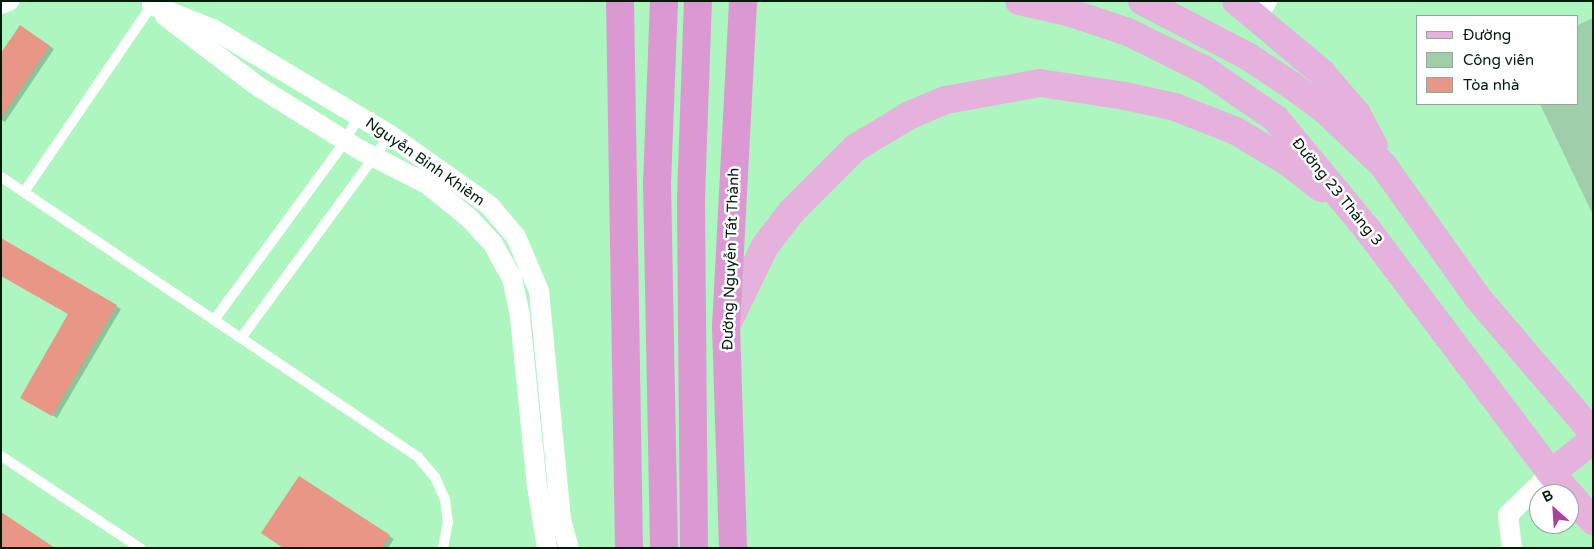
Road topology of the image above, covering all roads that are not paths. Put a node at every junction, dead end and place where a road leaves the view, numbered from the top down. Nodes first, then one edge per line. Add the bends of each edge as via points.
1 (9, 1) edge
2 (620, 1) edge
3 (664, 1) edge
4 (698, 1) edge
5 (743, 1) edge
6 (1019, 1) edge
7 (1142, 1) edge
8 (1236, 1) edge
9 (149, 3) edge
10 (1, 4) edge
11 (1262, 9) edge
12 (358, 116) junction
13 (390, 135) junction
14 (346, 140) junction
15 (372, 156) junction
16 (1382, 165) junction
17 (1, 178) edge
18 (24, 192) junction
19 (1368, 229) junction
20 (214, 320) junction
21 (726, 327) junction
22 (241, 338) junction
23 (1593, 433) edge
24 (1593, 440) edge
25 (692, 451) junction
26 (1, 456) edge
27 (1551, 473) junction
28 (1593, 521) edge
29 (140, 548) edge
30 (443, 548) edge
31 (547, 548) edge
32 (569, 548) edge
33 (629, 548) edge
34 (664, 548) edge
35 (694, 548) edge
36 (733, 548) edge
37 (1512, 548) edge

1 - 10 street
2 - 33 highway
3 - 34 highway via 657,183
4 - 25 highway via 691,199
5 - 21 highway, Đường Nguyễn Tất Thành
6 - 19 main road, Đường 23 Tháng 3 via 1071,13 1128,32 1205,70 1258,104 1293,137
7 - 16 main road via 1249,57 1291,85 1325,110
8 - 11 main road
9 - 12 street, Nguyễn Bỉnh Khiêm via 213,29
9 - 14 street, Nguyễn Bỉnh Khiêm via 203,47
9 - 18 lane
11 - 16 main road via 1357,114
12 - 13 street, Nguyễn Bỉnh Khiêm
12 - 14 lane
13 - 15 lane
13 - 32 street, Nguyễn Bỉnh Khiêm via 489,206 516,237 528,262 539,291 543,317 561,519
14 - 15 street, Nguyễn Bỉnh Khiêm
14 - 20 lane
15 - 22 lane
15 - 31 street, Nguyễn Bỉnh Khiêm via 427,184 469,218 493,244 512,278 531,409 536,486
16 - 23 main road via 1478,298
17 - 18 lane
18 - 20 lane
19 - 21 main road via 1288,163 1236,131 1175,107 1040,83 946,100 910,115 855,148 792,211 765,246
19 - 27 main road, Đường 23 Tháng 3
20 - 22 lane
21 - 25 highway
21 - 36 highway, Đường Nguyễn Tất Thành
22 - 30 lane via 418,457 435,477 445,499 448,522
24 - 27 main road
25 - 35 highway
26 - 29 lane
27 - 28 main road, Đường 23 Tháng 3
27 - 37 street via 1508,514

